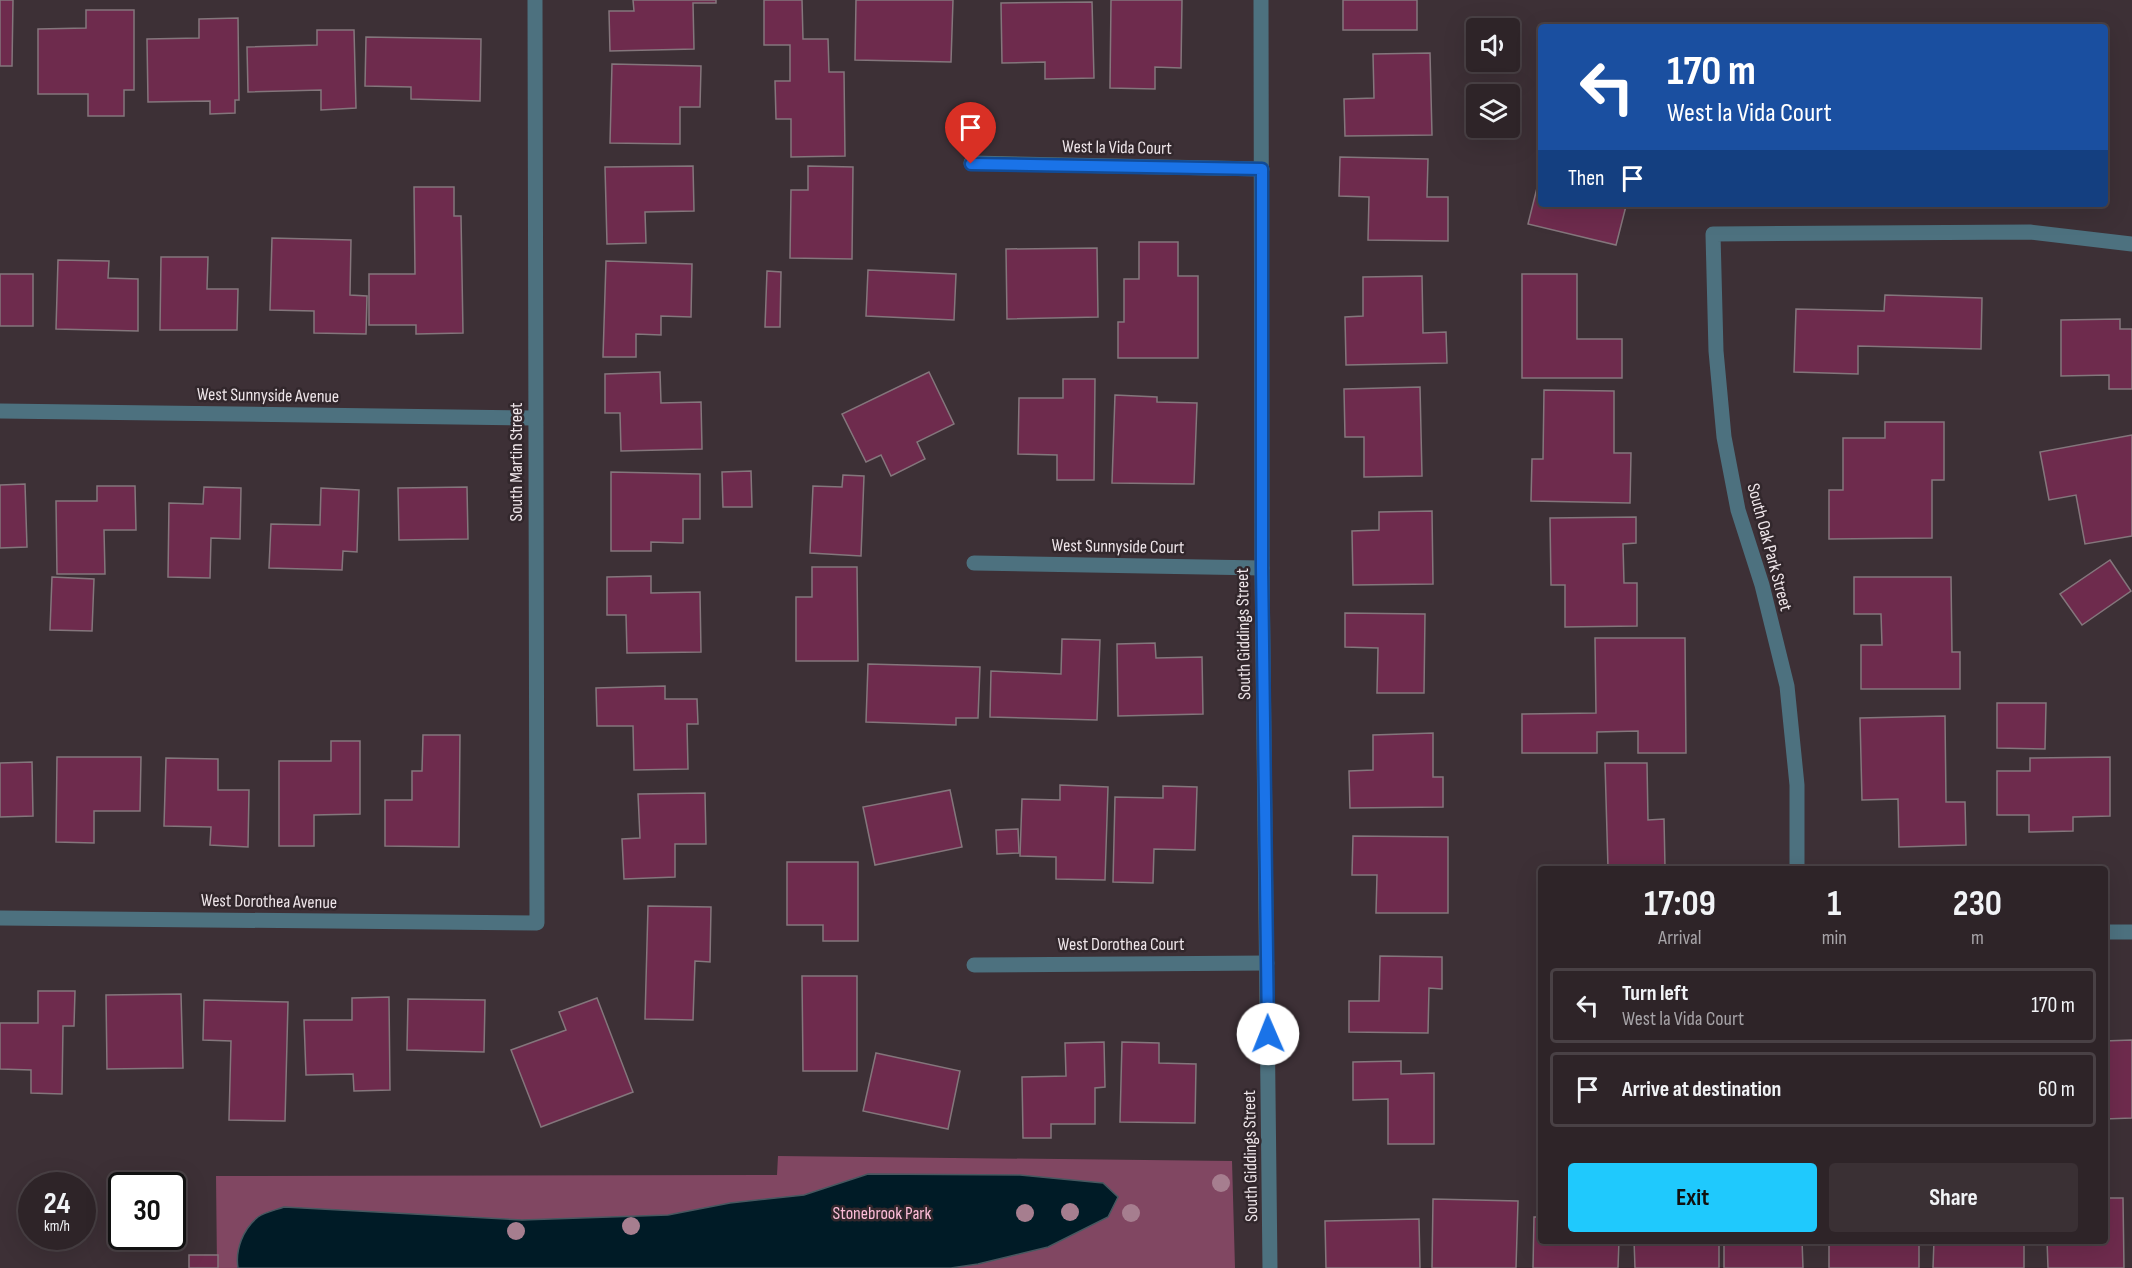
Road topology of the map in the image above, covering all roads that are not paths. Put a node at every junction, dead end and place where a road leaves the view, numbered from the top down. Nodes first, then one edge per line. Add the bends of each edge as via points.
1 (535, 0) edge
2 (1261, 0) edge
3 (971, 164) dead end
4 (1262, 169) junction
5 (2132, 244) edge
6 (0, 411) edge
7 (536, 418) junction
8 (974, 563) dead end
9 (1262, 568) junction
10 (1797, 866) edge
11 (0, 918) edge
12 (537, 923) joint
13 (2108, 932) edge
14 (2132, 932) edge
15 (1268, 963) junction
16 (974, 964) dead end
17 (1270, 1268) edge

1 - 7 street, South Martin Street
2 - 4 street, South Giddings Street
3 - 4 street, West la Vida Court
4 - 9 street, South Giddings Street
5 - 10 street, South Oak Park Street via 2030,232 1713,234 1716,351 1724,437 1738,510 1762,585 1787,686 1797,785
6 - 7 street, West Sunnyside Avenue
7 - 12 street, South Martin Street
8 - 9 street, West Sunnyside Court
9 - 15 street, South Giddings Street
11 - 12 street, West Dorothea Avenue
13 - 14 street
15 - 16 street, West Dorothea Court
15 - 17 street, South Giddings Street

